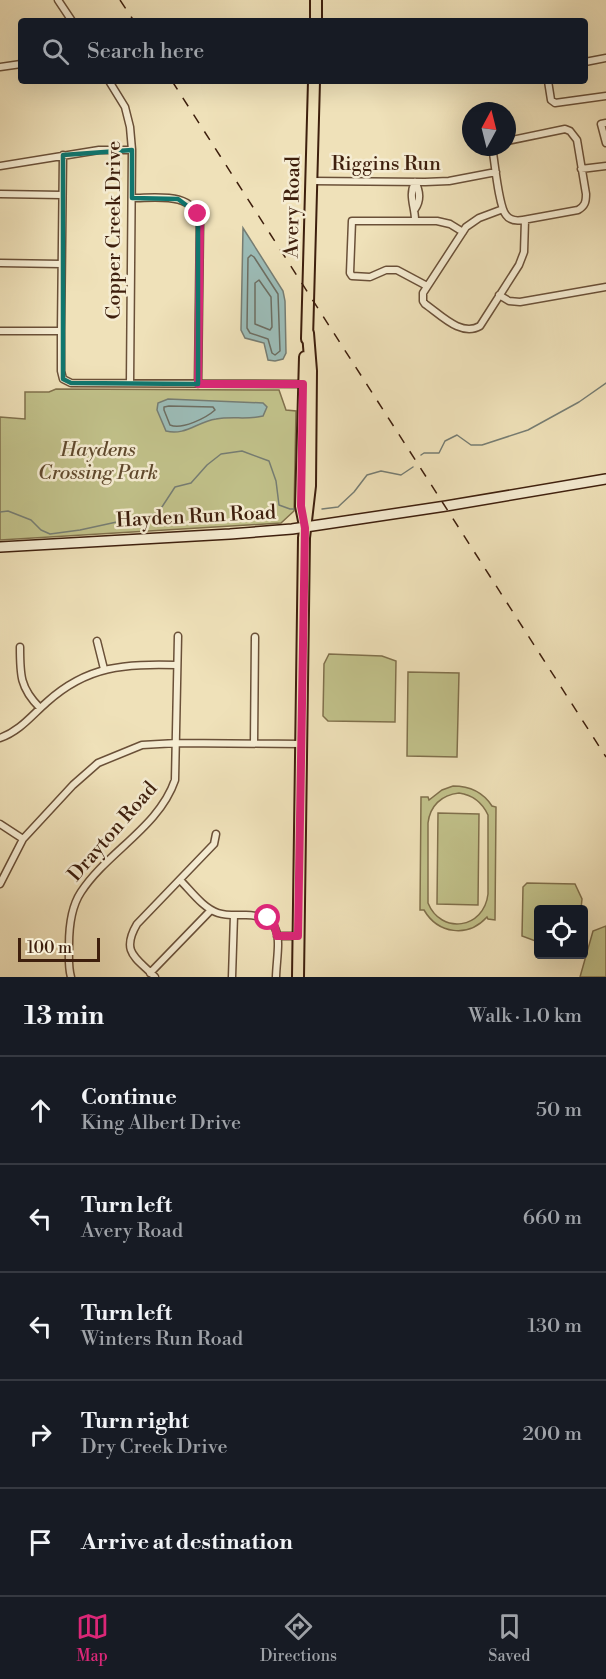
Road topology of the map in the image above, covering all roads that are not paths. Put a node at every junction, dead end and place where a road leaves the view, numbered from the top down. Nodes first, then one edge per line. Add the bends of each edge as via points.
1 (58, 0) edge
2 (316, 0) edge
3 (70, 18) edge
4 (316, 18) edge
5 (606, 58) edge
6 (588, 61) edge
7 (18, 64) edge
8 (0, 67) edge
9 (111, 84) edge
10 (314, 84) edge
11 (548, 84) edge
12 (606, 96) edge
13 (606, 123) edge
14 (516, 139) edge
15 (606, 144) edge
16 (132, 150) junction
17 (63, 155) junction
18 (494, 156) edge
19 (0, 166) edge
20 (606, 166) edge
21 (581, 169) junction
22 (496, 171) junction
23 (311, 181) junction
24 (415, 182) junction
25 (0, 194) edge
26 (62, 195) junction
27 (132, 198) junction
28 (503, 209) junction
29 (415, 220) junction
30 (525, 220) junction
31 (463, 232) junction
32 (0, 263) edge
33 (61, 264) junction
34 (427, 286) junction
35 (606, 287) edge
36 (499, 295) junction
37 (0, 331) edge
38 (61, 331) junction
39 (308, 333) junction
40 (130, 383) junction
41 (198, 384) junction
42 (303, 384) junction
43 (606, 479) edge
44 (305, 528) junction
45 (0, 547) edge
46 (178, 636) dead end
47 (255, 637) dead end
48 (97, 641) dead end
49 (20, 648) dead end
50 (177, 665) junction
51 (104, 669) junction
52 (40, 708) junction
53 (0, 738) edge
54 (177, 743) junction
55 (254, 743) junction
56 (301, 744) junction
57 (0, 825) edge
58 (216, 834) dead end
59 (23, 839) junction
60 (180, 880) junction
61 (0, 884) edge
62 (211, 910) junction
63 (234, 915) junction
64 (277, 936) junction
65 (298, 936) junction
66 (153, 975) edge
67 (71, 977) edge
68 (232, 977) edge
69 (276, 977) edge
70 (298, 977) edge

1 - 3 street
2 - 4 main road
5 - 6 street
7 - 8 street
9 - 16 street, Copper Creek Drive via 125,107
10 - 23 main road, Avery Road
11 - 12 street via 551,100 559,103
13 - 15 street via 601,124
14 - 21 street via 570,131 577,140
16 - 17 street
16 - 27 street, Copper Creek Drive
17 - 19 street
17 - 26 street
18 - 22 street
20 - 21 street
21 - 30 street via 586,194 583,207
22 - 24 street, Riggins Run via 449,181
22 - 28 street
23 - 24 street, Riggins Run
23 - 39 main road, Avery Road
24 - 29 street via 420,190
25 - 26 street
26 - 33 street
27 - 40 street, Copper Creek Drive
27 - 41 street via 178,198 190,203 198,214
28 - 30 street via 511,220
28 - 31 street via 478,218
29 - 31 street via 444,222
29 - 34 street via 355,219 351,223 350,273 370,277 397,270
30 - 36 street via 524,252
31 - 34 street
32 - 33 street
33 - 38 street
34 - 36 street via 423,301 460,328 480,326
35 - 36 street via 520,302 509,302
37 - 38 street
38 - 40 street via 63,379 71,383
39 - 42 main road, Avery Road
39 - 44 main road, Avery Road via 310,486
40 - 41 street
41 - 42 street
42 - 44 main road, Avery Road via 301,506
43 - 44 main road, Hayden Run Road
44 - 45 main road, Hayden Run Road
44 - 56 main road, Avery Road
46 - 50 street, Drayton Road
47 - 55 street
48 - 51 street
49 - 52 street via 23,687
50 - 51 street
50 - 54 street, Drayton Road
51 - 52 street via 69,685
52 - 53 street via 18,729
54 - 55 street
54 - 59 street via 142,745 98,763
54 - 67 street, Drayton Road via 171,792 158,811 81,892 72,912 69,933
55 - 56 street
56 - 65 main road, Avery Road
57 - 59 street
58 - 60 street via 214,844
59 - 61 street
60 - 62 street
60 - 66 street via 136,924 131,934 131,952
62 - 63 street
62 - 66 street
63 - 64 street via 268,918 274,923
63 - 68 street
64 - 65 street
64 - 69 street
65 - 70 main road, Avery Road

